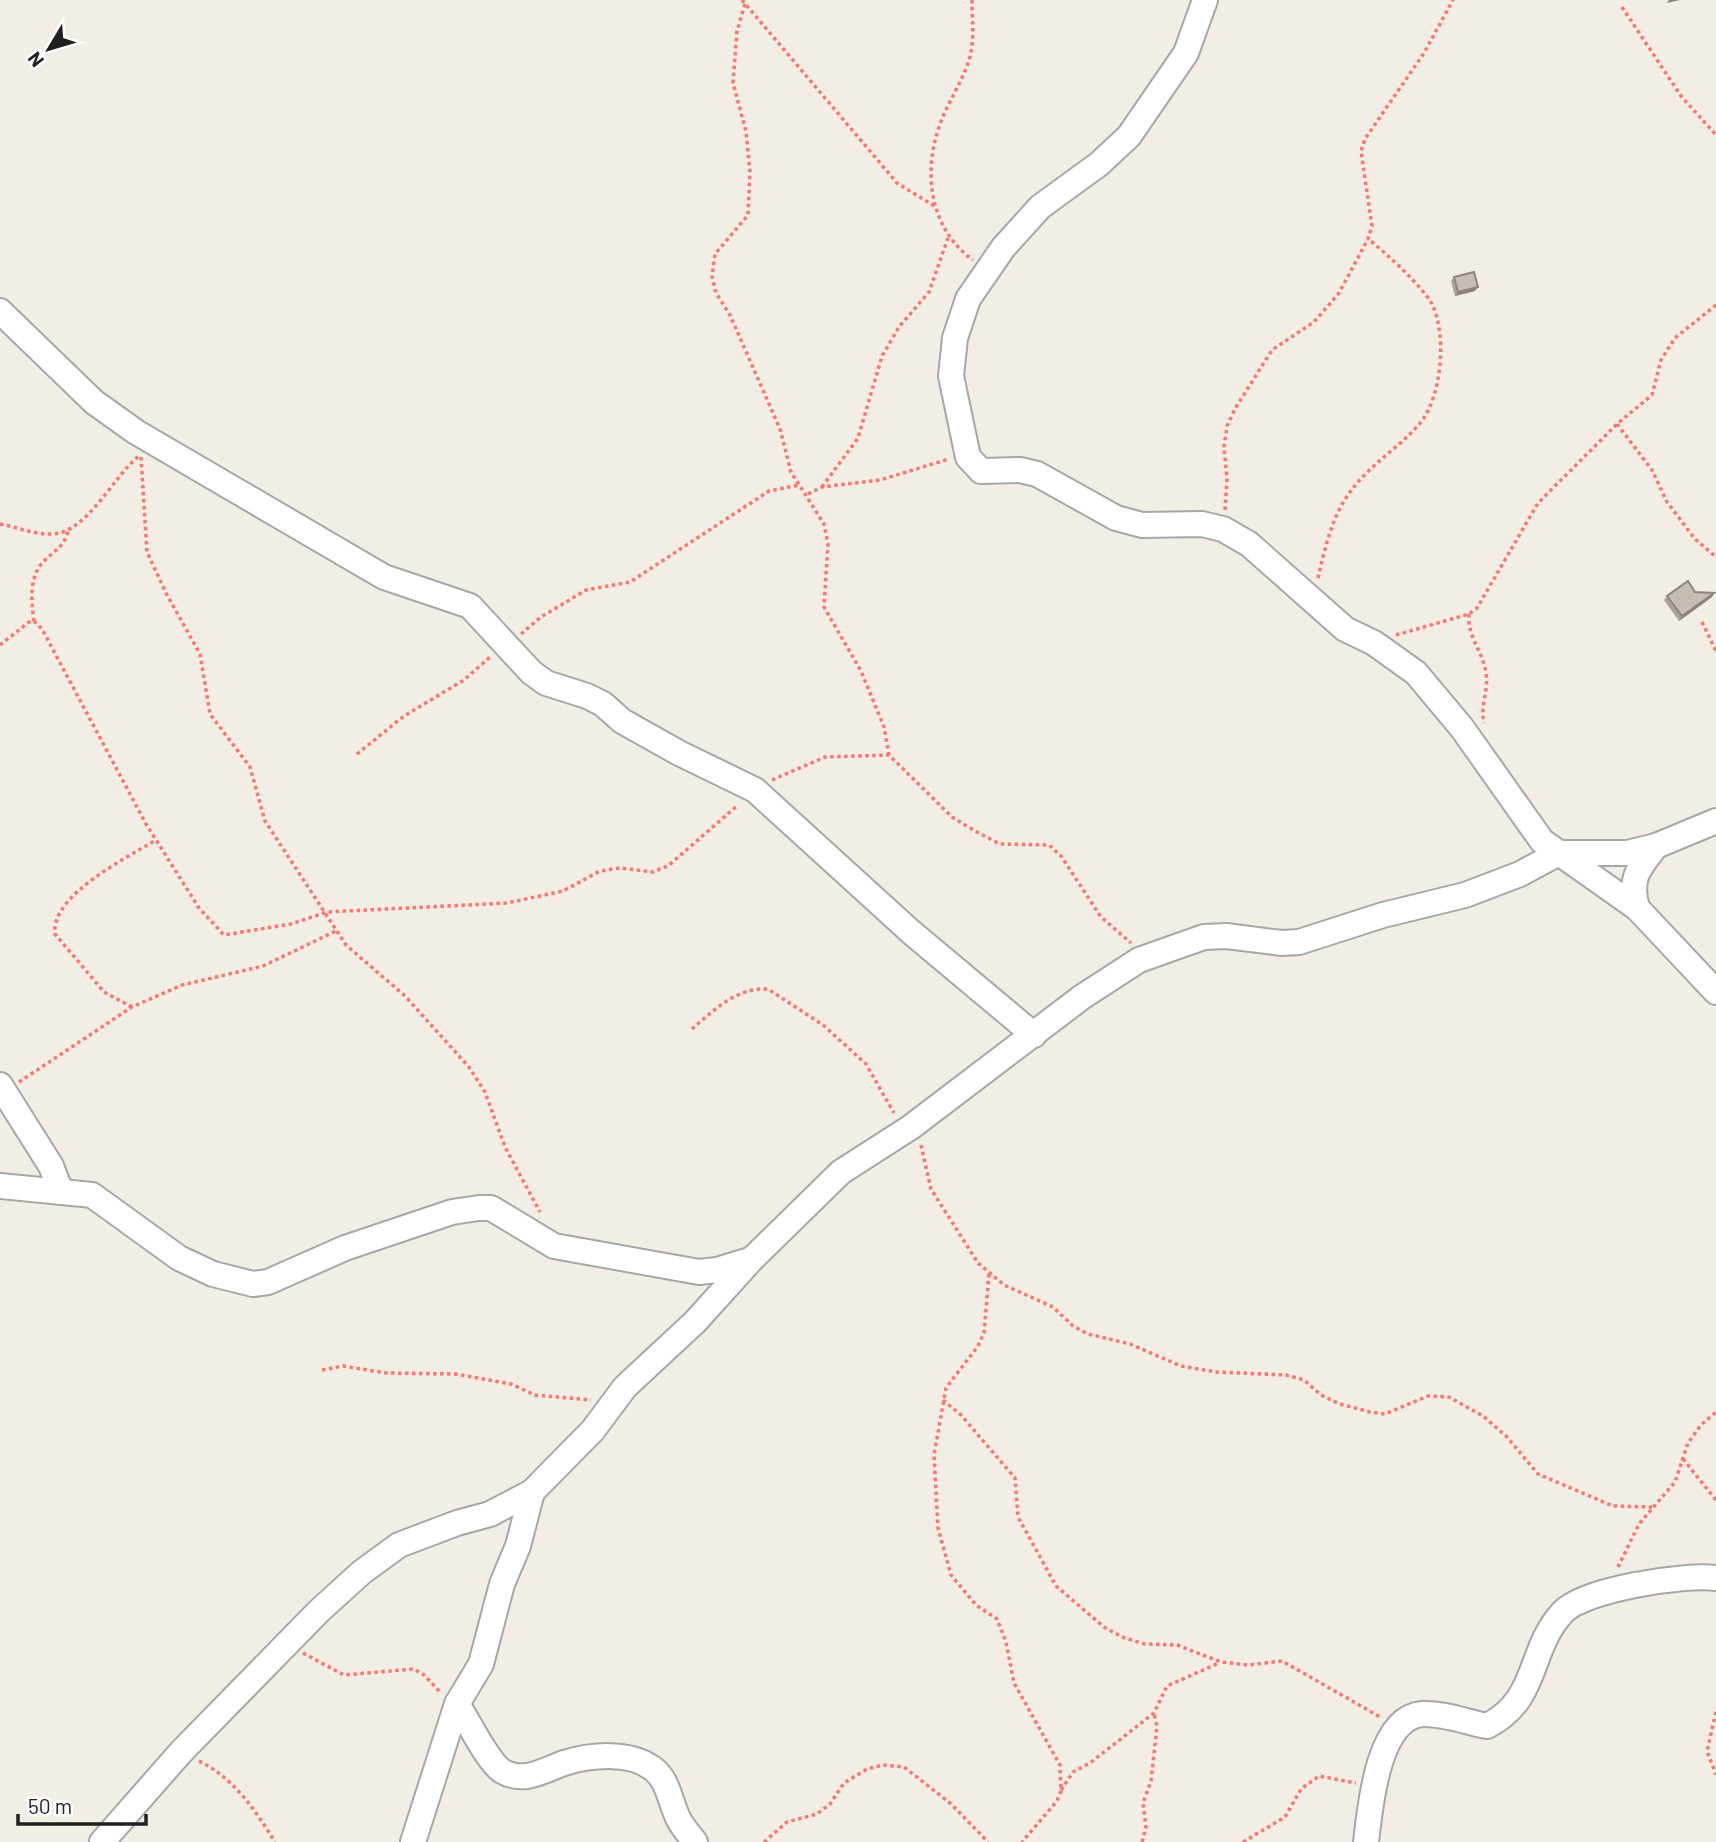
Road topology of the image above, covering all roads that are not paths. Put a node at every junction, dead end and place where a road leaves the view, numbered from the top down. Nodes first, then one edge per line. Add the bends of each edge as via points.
1 (1205, 0) edge
2 (0, 311) edge
3 (1714, 824) edge
4 (1656, 846) junction
5 (1559, 853) junction
6 (1637, 908) junction
7 (1716, 992) edge
8 (1034, 1035) junction
9 (2, 1089) edge
10 (0, 1186) edge
11 (61, 1192) junction
12 (751, 1260) junction
13 (532, 1492) junction
14 (1716, 1578) edge
15 (457, 1704) junction
16 (102, 1842) edge
17 (413, 1842) edge
18 (695, 1842) edge
19 (1366, 1842) edge

1 - 5 street via 1186,53 1129,136 1040,208 986,269 968,299 951,359 968,457 981,471 1020,470 1050,479 1130,523 1202,524 1223,529 1249,544 1345,629 1416,673 1538,837
2 - 8 street via 94,402 136,432 384,578 470,606 546,683 603,704 622,721 755,790 921,941
3 - 4 street
4 - 5 street via 1627,853
4 - 6 street via 1634,880
5 - 6 street
5 - 8 street via 1465,895 1299,942 1204,937 1168,949 1139,960
6 - 7 street
8 - 12 street via 911,1127 841,1172
9 - 11 street via 51,1166
10 - 11 street
11 - 12 street via 92,1195 179,1258 213,1274 253,1284 452,1212 479,1208 491,1208 554,1246 699,1272
12 - 13 street via 695,1322 625,1387 593,1430
13 - 15 street via 481,1664
13 - 16 street via 490,1514 399,1545 362,1572 181,1752
14 - 19 street via 1659,1580 1578,1601 1562,1611 1516,1706 1502,1718 1487,1726 1419,1714 1402,1726 1386,1745
15 - 17 street
15 - 18 street via 501,1770 510,1773 539,1775 564,1763 610,1756 631,1757 654,1769

